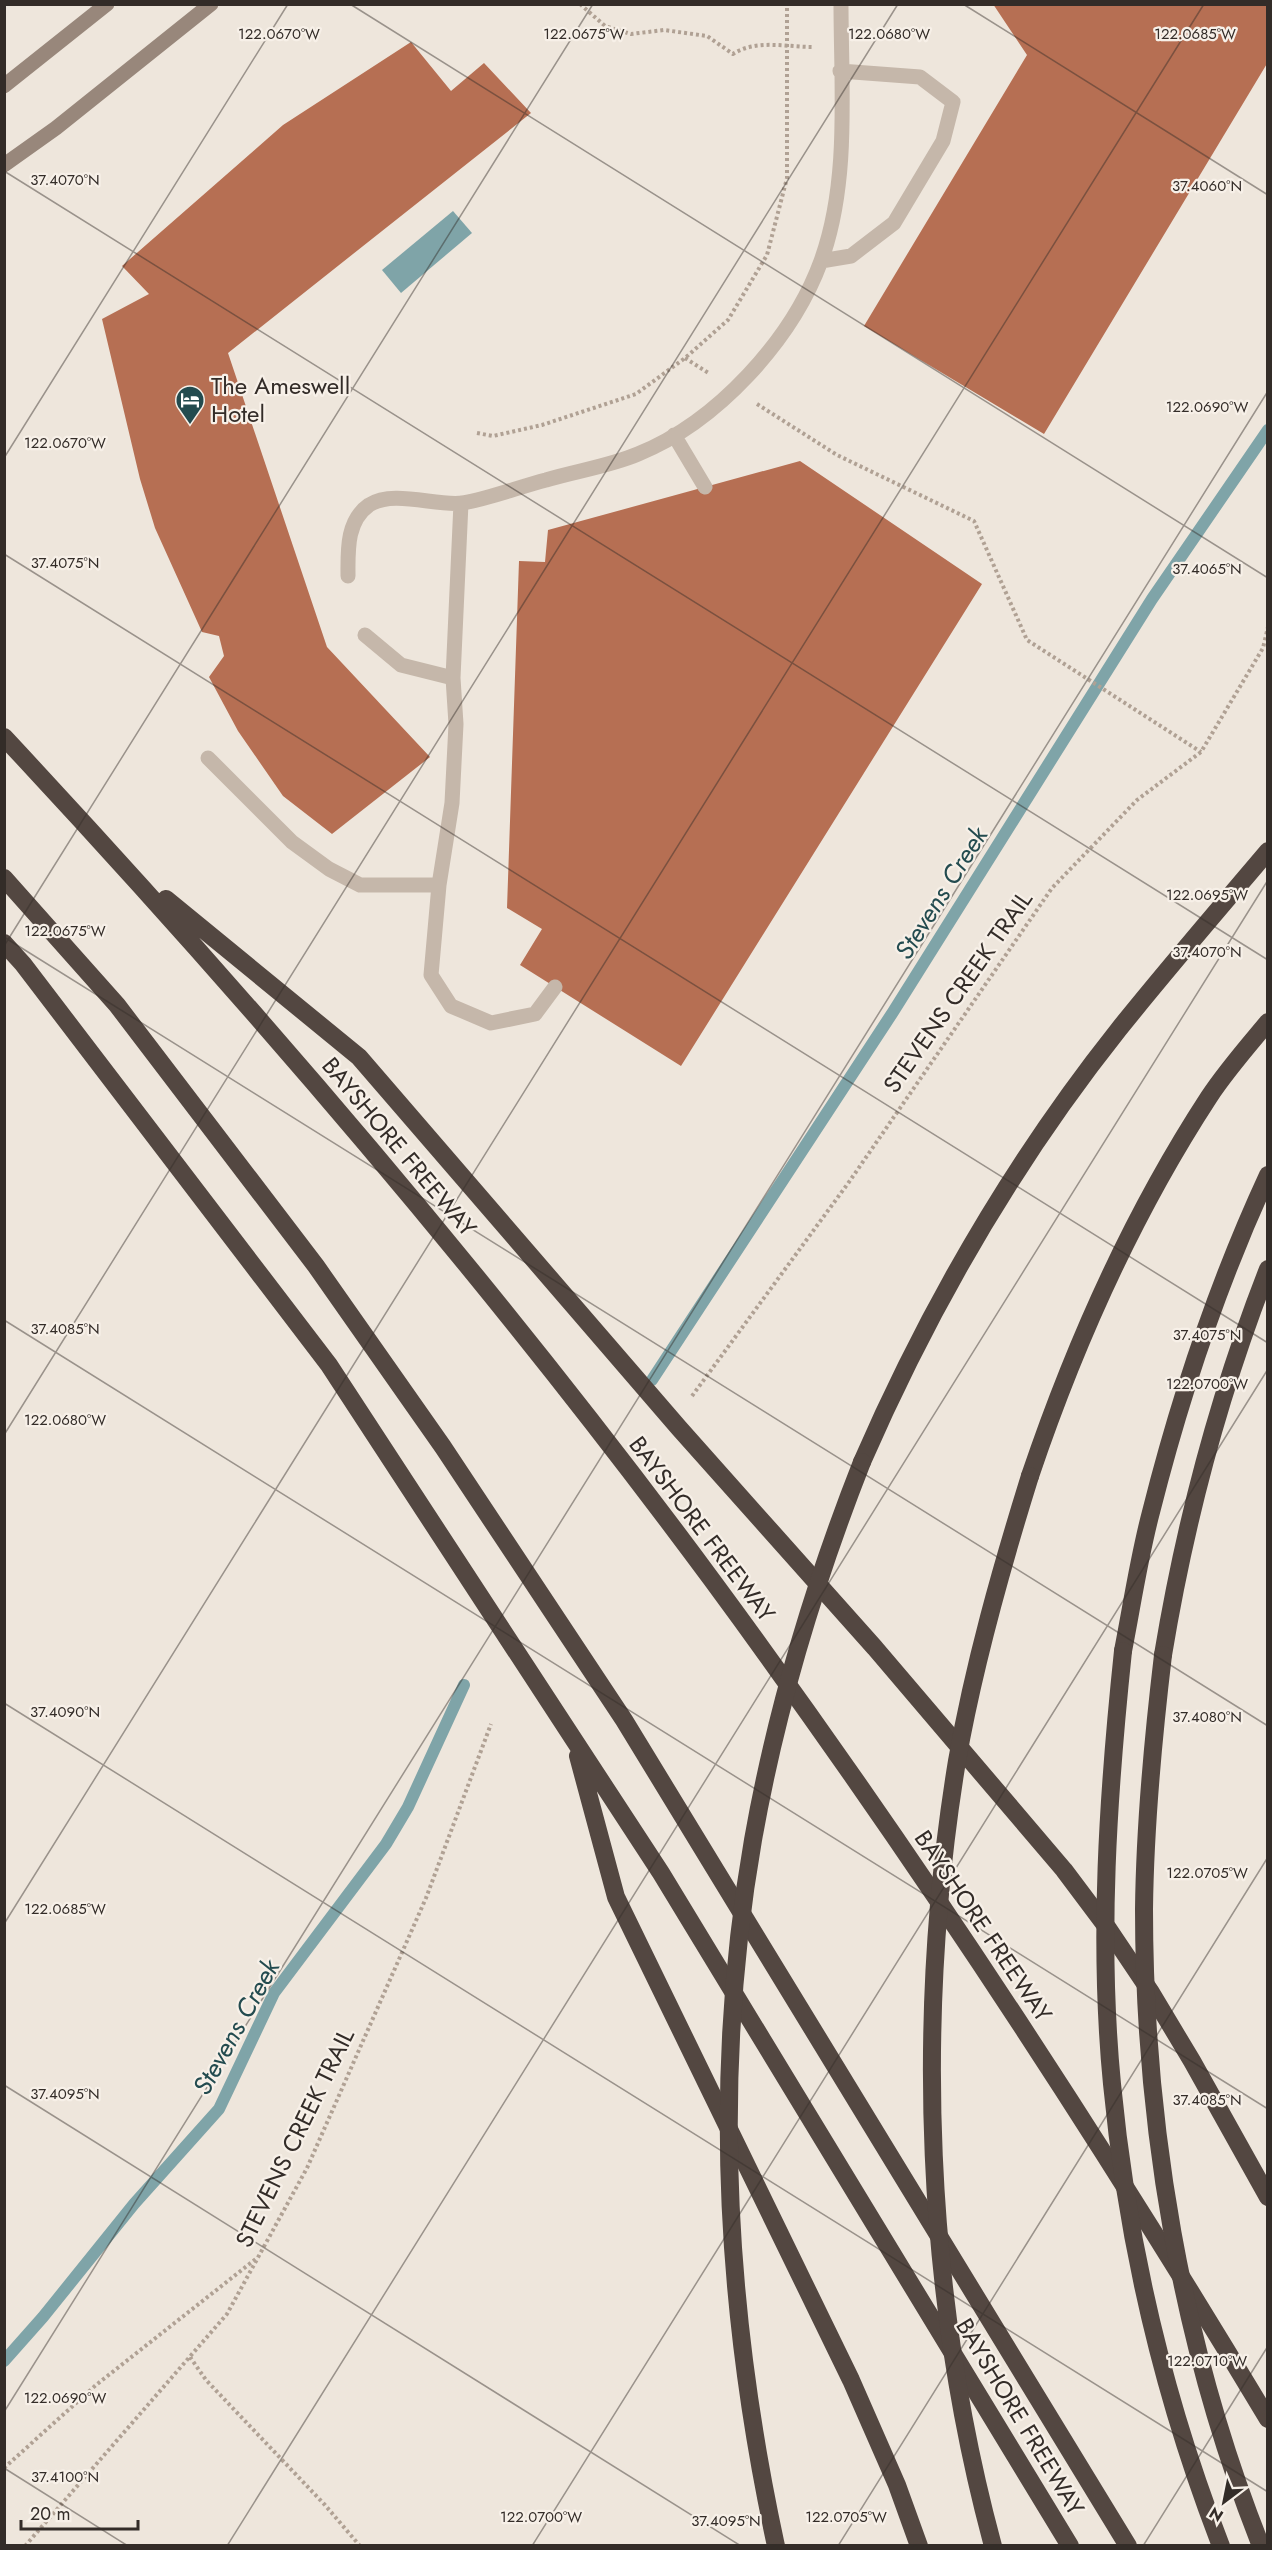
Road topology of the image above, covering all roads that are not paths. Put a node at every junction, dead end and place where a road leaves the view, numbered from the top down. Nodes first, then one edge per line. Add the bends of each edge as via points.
1 (107, 4) edge
2 (211, 4) edge
3 (841, 4) edge
4 (840, 71) junction
5 (4, 86) edge
6 (4, 165) edge
7 (821, 261) junction
8 (674, 435) junction
9 (705, 487) dead end
10 (461, 503) junction
11 (348, 576) dead end
12 (365, 635) dead end
13 (453, 678) junction
14 (4, 737) edge
15 (208, 758) dead end
16 (1268, 851) edge
17 (122, 863) junction
18 (4, 878) edge
19 (439, 885) junction
20 (4, 943) edge
21 (555, 987) dead end
22 (1268, 1022) edge
23 (1268, 1174) edge
24 (1268, 1269) edge
25 (573, 1740) junction
26 (1268, 2197) edge
27 (1268, 2419) edge
28 (776, 2546) edge
29 (919, 2546) edge
30 (993, 2546) edge
31 (1070, 2546) edge
32 (1128, 2546) edge
33 (1221, 2546) edge
34 (1261, 2546) edge

1 - 5 main road
2 - 6 main road
3 - 4 lane
4 - 7 lane via 841,154 834,212
4 - 7 lane via 920,77 953,102 943,141 894,223 851,256
7 - 8 lane via 804,299 736,390
8 - 9 lane
8 - 10 lane via 638,454
10 - 11 lane via 391,499 369,505 348,538
10 - 13 lane
12 - 13 lane via 401,665
13 - 19 lane via 456,724 452,803
14 - 17 highway, BAYSHORE FREEWAY
15 - 19 lane via 292,842 329,869 360,885
16 - 28 highway, bridge via 1118,1030 1023,1161 982,1226 897,1381 832,1539 808,1611 753,1841 734,1998 730,2075 731,2238 737,2317 760,2472
17 - 26 highway via 359,1057 882,1657 1064,1870 1109,1930 1192,2061
17 - 27 highway, BAYSHORE FREEWAY via 371,1149 711,1578 928,1886 1131,2198
18 - 32 highway via 117,1005 316,1266 443,1447 624,1720
19 - 21 lane via 431,975 451,1006 491,1023 535,1014
20 - 25 highway, BAYSHORE FREEWAY via 329,1365
22 - 30 highway, bridge via 1210,1096 1125,1244 1090,1316 1056,1397 1030,1476 989,1614 957,1761 934,2007 934,2155 940,2243 957,2373
23 - 33 highway, bridge via 1245,1224 1192,1368 1150,1513 1123,1651 1108,1822 1107,1995 1123,2173 1157,2339 1186,2443
24 - 34 highway, bridge via 1225,1386 1174,1587 1152,1756 1144,1909 1152,2083 1176,2251 1222,2432
25 - 29 highway via 616,1897 851,2380
25 - 31 highway, BAYSHORE FREEWAY via 667,1883

